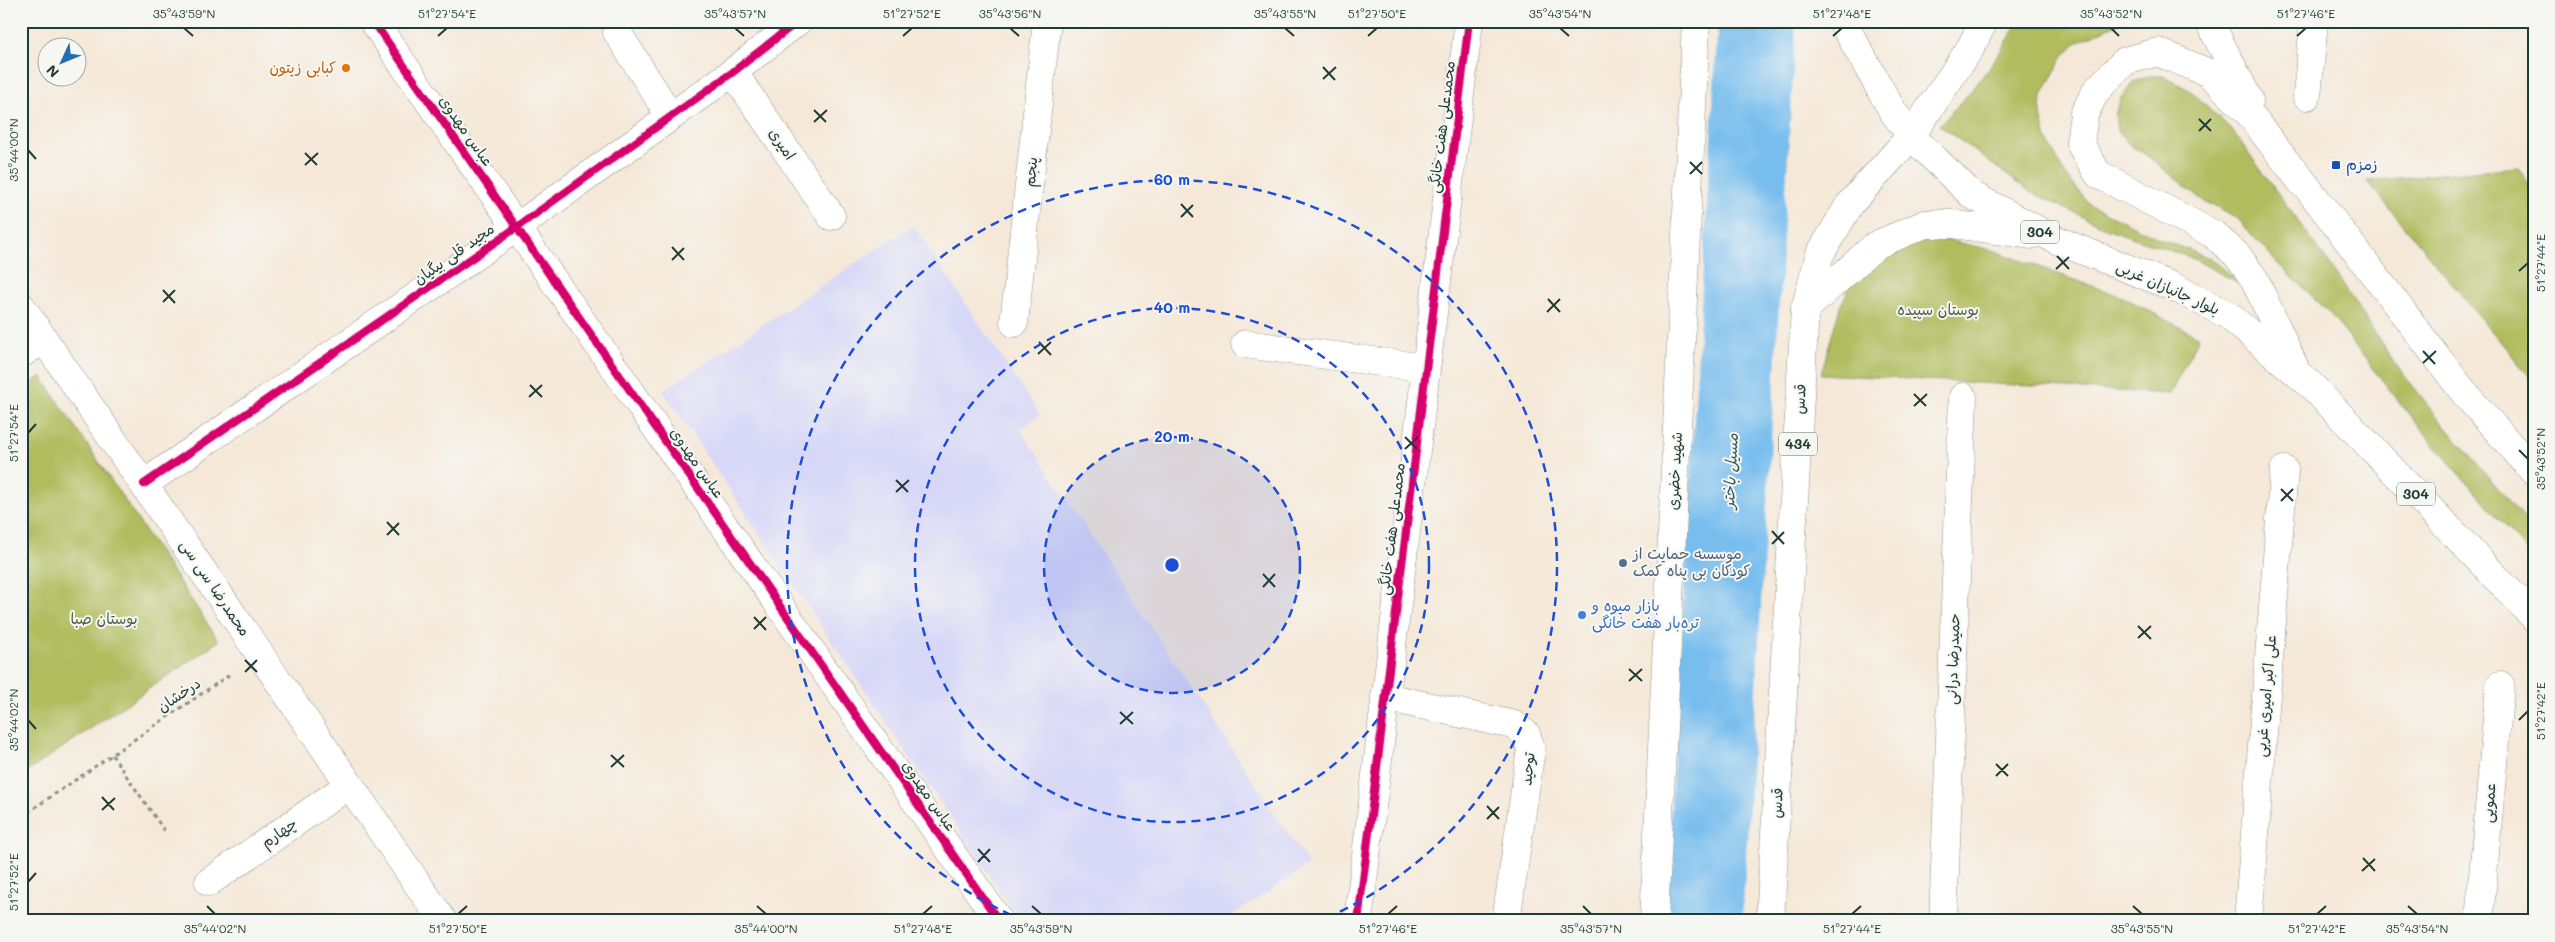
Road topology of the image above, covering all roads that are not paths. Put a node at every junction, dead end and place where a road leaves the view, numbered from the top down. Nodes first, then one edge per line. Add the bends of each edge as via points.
1 (373, 21) edge
2 (798, 21) edge
3 (1047, 21) edge
4 (1468, 21) edge
5 (1696, 21) edge
6 (1842, 21) edge
7 (1984, 21) edge
8 (2208, 21) edge
9 (2314, 21) edge
10 (616, 32) dead end
11 (733, 72) junction
12 (2307, 96) dead end
13 (670, 116) junction
14 (1911, 136) junction
15 (2303, 184) junction
16 (831, 216) dead end
17 (517, 227) junction
18 (2054, 239) junction
19 (21, 306) edge
20 (1805, 309) junction
21 (1014, 323) dead end
22 (44, 339) junction
23 (1245, 344) dead end
24 (21, 354) edge
25 (1426, 368) junction
26 (2297, 372) junction
27 (1963, 397) dead end
28 (2284, 470) dead end
29 (2534, 472) edge
30 (144, 484) junction
31 (2534, 617) edge
32 (2500, 686) dead end
33 (1385, 697) junction
34 (349, 784) junction
35 (210, 882) dead end
36 (443, 921) edge
37 (999, 921) edge
38 (1358, 921) edge
39 (1506, 921) edge
40 (1654, 921) edge
41 (1770, 921) edge
42 (1943, 921) edge
43 (2248, 921) edge
44 (2479, 921) edge

1 - 17 street, عباس مهدوی
2 - 11 street, مجید قلی بیگیان
3 - 21 street, پنجم
4 - 25 street, محمدعلی هفت خانگی
5 - 40 street, شهید خضری
6 - 14 street, بلوار جانبازان غربی / 304 via 1892,110
7 - 14 street, قدس / 434 via 1971,47
8 - 15 street via 2239,83
9 - 12 street
10 - 13 street
11 - 13 street, مجید قلی بیگیان
11 - 16 street, امیری
13 - 17 street, مجید قلی بیگیان
14 - 18 street, بلوار جانبازان غربی / 304 via 1972,195
14 - 20 street, قدس / 434 via 1850,204 1820,254
15 - 26 street via 2248,112 2209,73 2158,52 2125,61 2096,91 2084,114 2080,143 2098,174 2213,234 2237,255 2255,280
15 - 29 street via 2466,395
17 - 30 street, مجید قلی بیگیان
17 - 37 street, عباس مهدوی
18 - 20 street via 1952,224 1925,224 1876,245
18 - 26 street, بلوار جانبازان غربی / 304 via 2174,287 2228,315
19 - 22 street, محمدرضا سی سی
20 - 41 street, قدس / 434
22 - 24 street
22 - 30 street, محمدرضا سی سی
23 - 25 street
25 - 33 street, محمدعلی هفت خانگی
26 - 31 street, بلوار جانبازان غربی / 304
27 - 42 street, حمیدرضا درانی
28 - 43 street, علی اکبر امیری غربی
30 - 34 street, محمدرضا سی سی
32 - 44 street, عمویی
33 - 38 street, محمدعلی هفت خانگی
33 - 39 street, توحید via 1514,726 1526,734 1532,749
34 - 35 street, چهارم
34 - 36 street, محمدرضا سی سی

